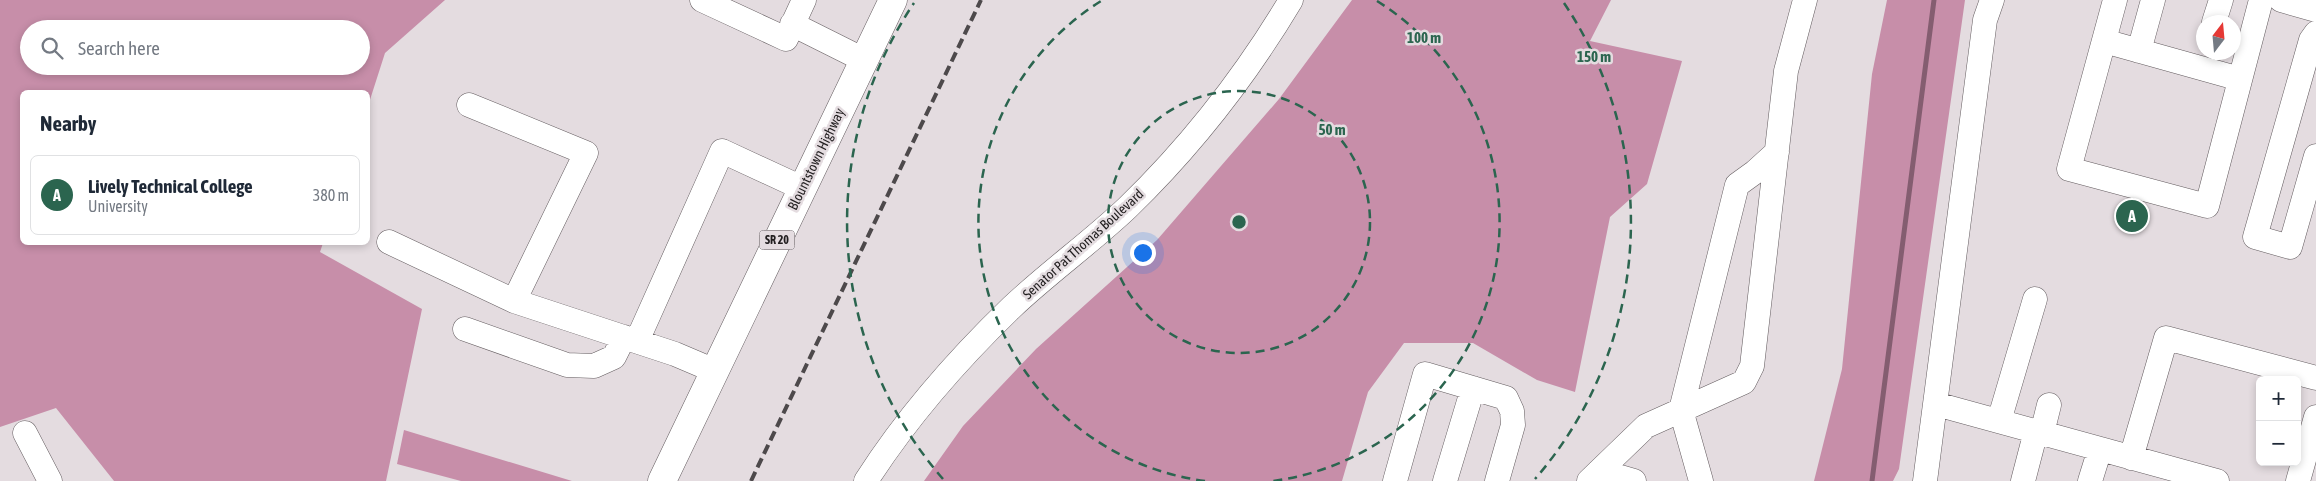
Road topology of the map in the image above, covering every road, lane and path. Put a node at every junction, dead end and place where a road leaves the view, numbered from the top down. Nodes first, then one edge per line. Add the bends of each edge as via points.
1 (702, 0) edge
2 (804, 0) edge
3 (892, 0) edge
4 (1291, 0) edge
5 (1805, 0) edge
6 (1992, 0) edge
7 (2115, 0) edge
8 (2153, 0) edge
9 (2221, 0) edge
10 (2261, 0) edge
11 (2281, 0) edge
12 (2316, 10) edge
13 (2216, 15) edge
14 (792, 24) junction
15 (2316, 34) edge
16 (2104, 41) junction
17 (2139, 51) junction
18 (2196, 59) edge
19 (864, 60) junction
20 (2204, 60) edge
21 (2240, 79) junction
22 (469, 105) dead end
23 (1777, 152) junction
24 (2316, 156) edge
25 (1736, 185) junction
26 (802, 188) junction
27 (1772, 195) junction
28 (389, 242) dead end
29 (2035, 299) dead end
30 (514, 301) junction
31 (465, 329) dead end
32 (630, 339) junction
33 (715, 371) junction
34 (2316, 378) edge
35 (1472, 388) junction
36 (1936, 404) junction
37 (2050, 405) dead end
38 (1681, 410) junction
39 (2316, 417) edge
40 (1999, 421) junction
41 (2039, 432) junction
42 (24, 434) dead end
43 (2100, 449) junction
44 (2142, 467) edge
45 (1595, 476) edge
46 (50, 481) edge
47 (662, 481) edge
48 (866, 481) edge
49 (1395, 481) edge
50 (1445, 481) edge
51 (1496, 481) edge
52 (1634, 481) edge
53 (1702, 481) edge
54 (1926, 481) edge
55 (2023, 481) edge
56 (2090, 481) edge
57 (2217, 481) edge
58 (2298, 481) edge

1 - 14 street via 786,39
2 - 14 street
3 - 19 main road, Blountstown Highway / SR 20
4 - 48 street, Senator Pat Thomas Boulevard via 1215,113 1126,208 1013,306 954,366 888,447
5 - 23 street via 1786,71
6 - 36 street via 1985,20
7 - 16 street
8 - 17 street
9 - 13 street
10 - 21 street
11 - 12 street
14 - 19 street
15 - 24 street via 2311,40 2255,237 2290,247
16 - 17 street
16 - 21 street via 2069,169 2207,206
17 - 18 street
19 - 26 main road, Blountstown Highway / SR 20
20 - 21 street
22 - 30 street via 586,153
23 - 25 street
23 - 27 street
25 - 27 street
25 - 38 street
26 - 32 street via 722,151
26 - 33 main road, Blountstown Highway / SR 20
27 - 38 street via 1752,366 1744,382
28 - 30 street
29 - 40 street
30 - 32 street
31 - 32 street via 567,365 594,366 614,357
32 - 33 street
33 - 47 main road, Blountstown Highway / SR 20
34 - 44 street via 2166,338
35 - 49 street via 1426,374
35 - 50 street
35 - 51 street via 1506,398 1512,411 1513,425
36 - 40 street
36 - 54 street
37 - 41 street
38 - 45 street via 1646,426
38 - 53 street
39 - 58 street
40 - 41 street
41 - 43 street
41 - 55 street
42 - 46 street
43 - 44 street
43 - 56 street
44 - 57 street
45 - 52 street

